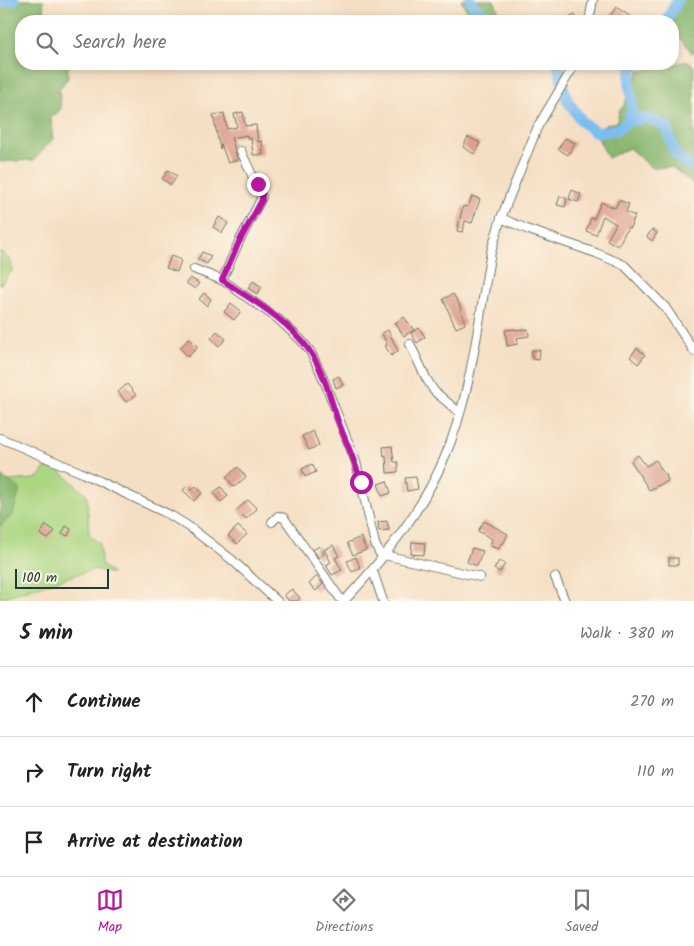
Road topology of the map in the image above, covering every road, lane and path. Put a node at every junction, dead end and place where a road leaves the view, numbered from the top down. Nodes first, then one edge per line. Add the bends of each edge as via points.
1 (593, 0) edge
2 (590, 15) edge
3 (571, 70) edge
4 (241, 151) dead end
5 (500, 218) junction
6 (194, 269) dead end
7 (222, 280) junction
8 (410, 344) dead end
9 (694, 351) edge
10 (460, 413) junction
11 (0, 438) edge
12 (272, 522) dead end
13 (384, 556) junction
14 (373, 570) junction
15 (480, 577) dead end
16 (555, 577) dead end
17 (277, 601) edge
18 (343, 601) edge
19 (383, 601) edge
20 (565, 601) edge

1 - 2 street
3 - 5 street via 538,126
4 - 7 street via 262,197
5 - 9 street via 624,265 665,307
5 - 10 street
6 - 7 street
7 - 13 street via 278,319 310,351 354,456 377,550
8 - 10 street via 434,391
10 - 13 street via 444,460 420,506
11 - 17 street via 80,472 176,519 231,559
12 - 18 street via 278,516 284,518
13 - 14 street
13 - 15 street
14 - 18 street
14 - 19 street
16 - 20 street

